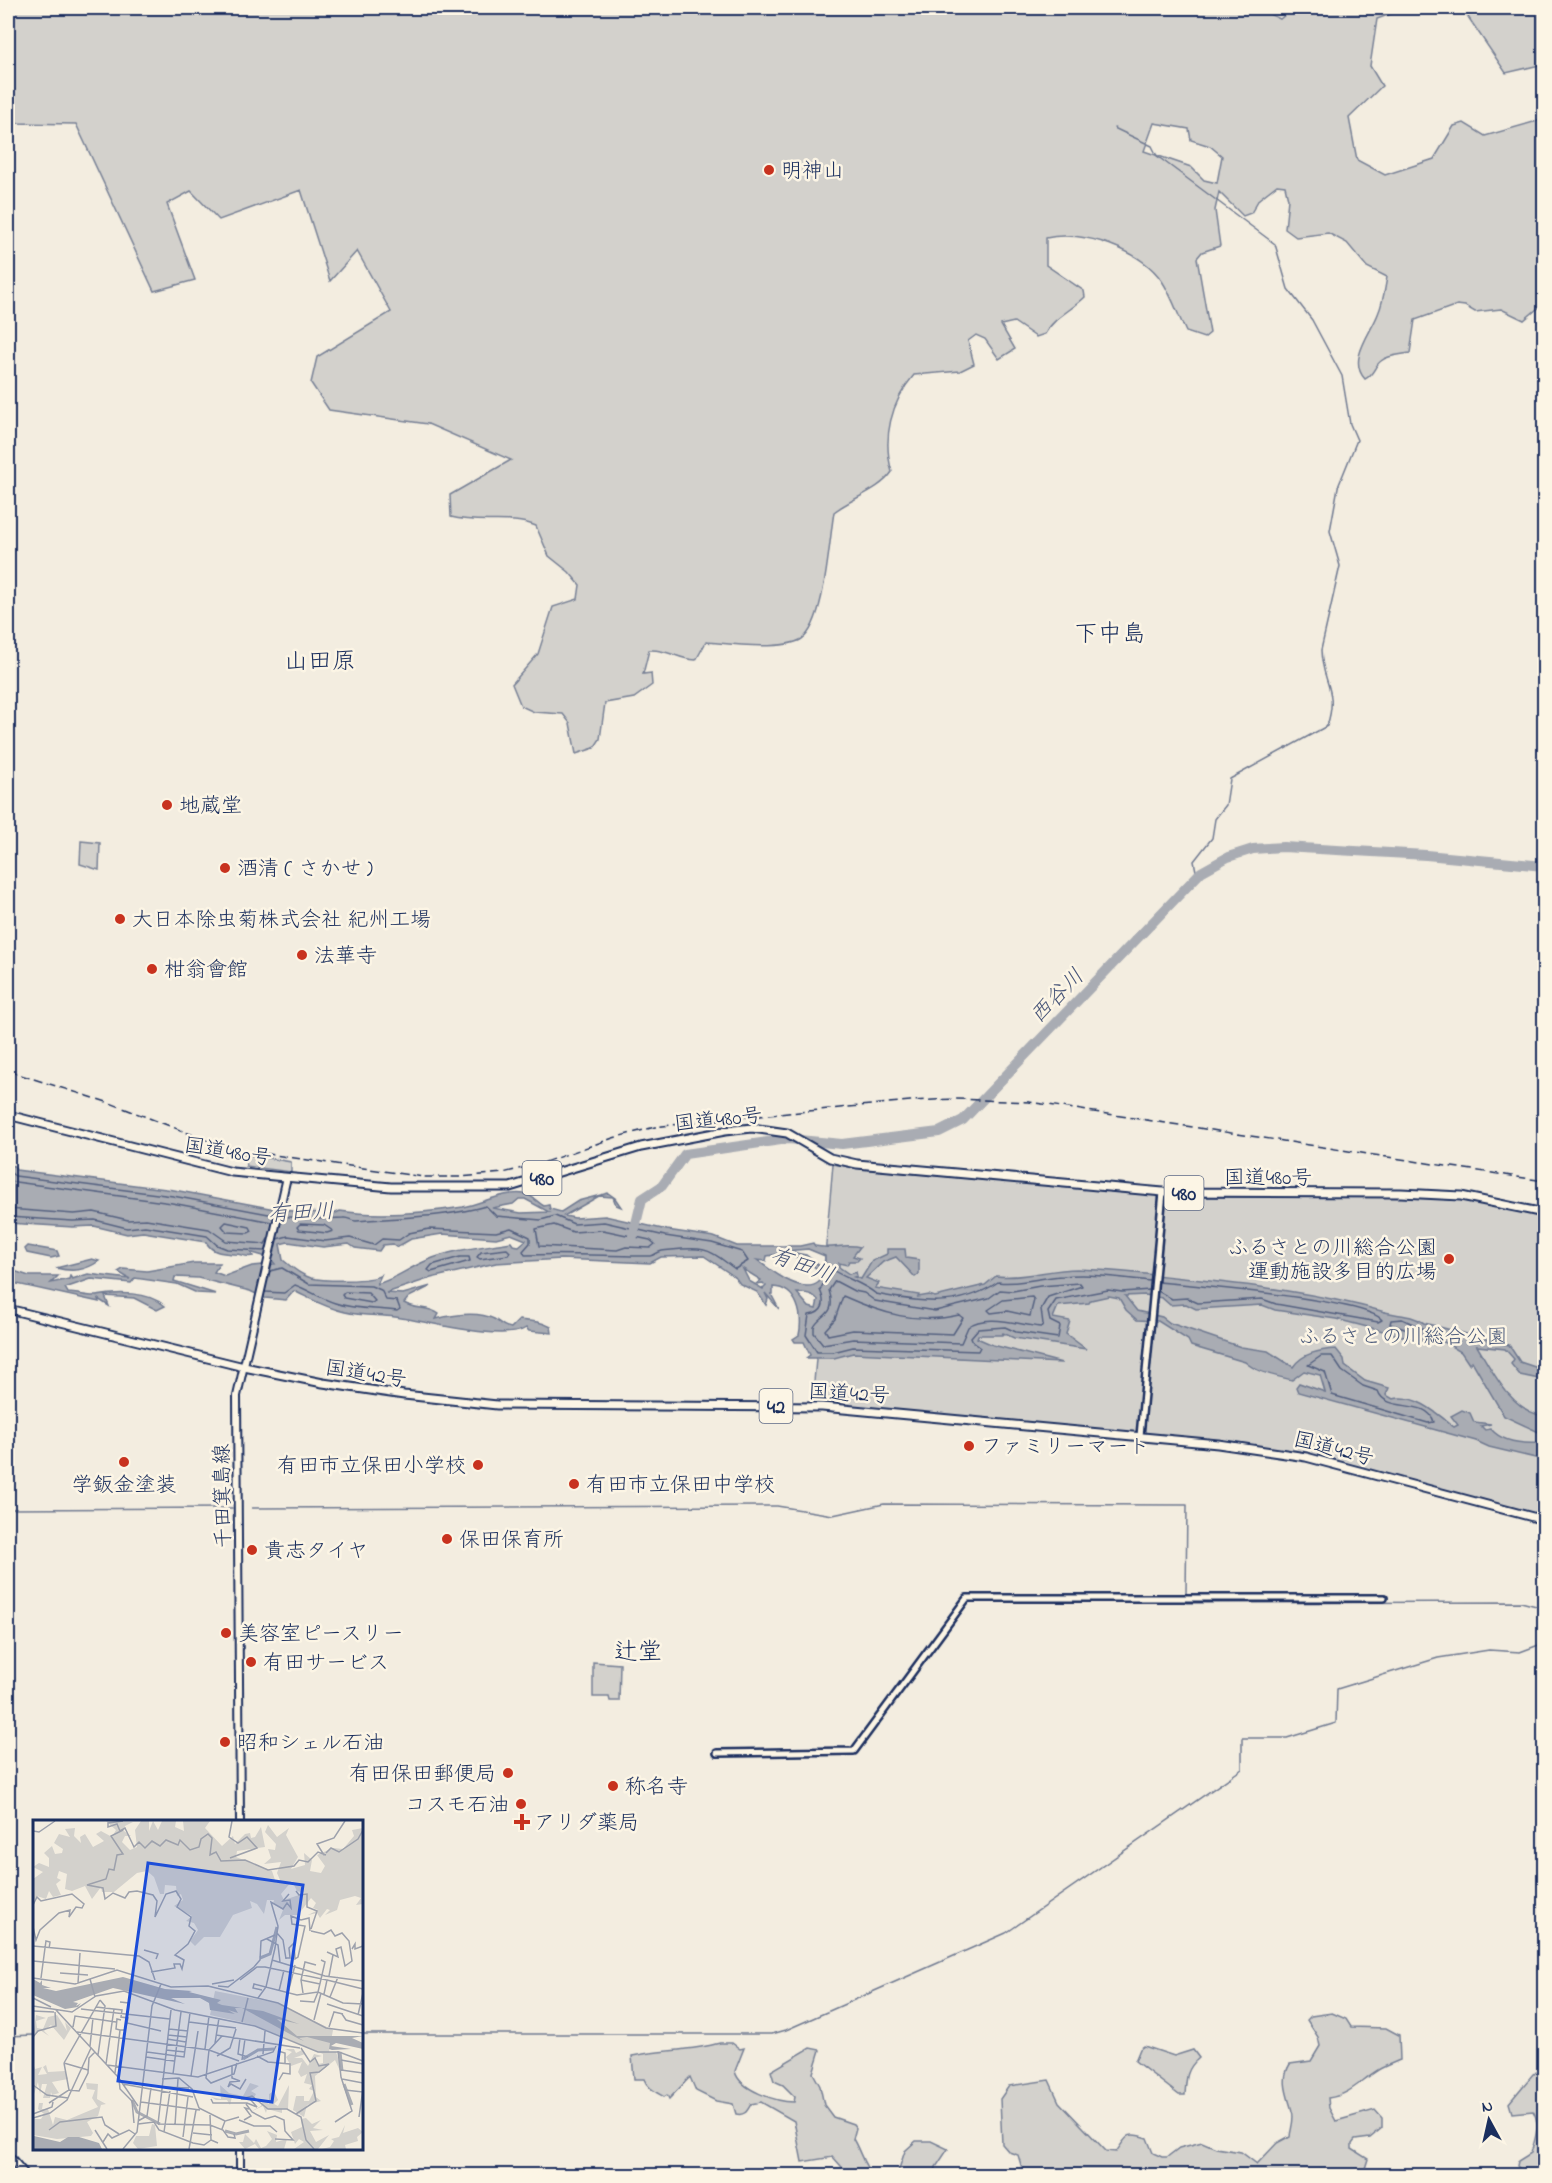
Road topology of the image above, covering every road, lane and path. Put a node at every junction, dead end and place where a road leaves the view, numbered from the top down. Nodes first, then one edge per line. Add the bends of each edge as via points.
1 (8, 1114) edge
2 (287, 1180) junction
3 (1163, 1196) junction
4 (1545, 1213) edge
5 (8, 1309) edge
6 (245, 1363) junction
7 (1140, 1434) junction
8 (1545, 1520) edge
9 (1384, 1598) dead end
10 (717, 1753) dead end
11 (240, 1820) edge
12 (240, 2150) edge
13 (8, 2155) edge
14 (26, 2175) edge
15 (240, 2175) edge

1 - 2 main road, 国道480号 / 480 via 211,1168
2 - 3 main road, 国道480号 / 480 via 391,1187 510,1187 641,1147 752,1128 791,1135 824,1154 857,1164
2 - 6 main road, 千田箕島線
3 - 4 main road, 国道480号 / 480 via 1442,1195
3 - 7 street
5 - 6 main road, 国道42号 / 42
6 - 7 main road, 国道42号 / 42 via 323,1383 467,1403 822,1407
6 - 11 main road, 千田箕島線 via 237,1402
7 - 8 main road, 国道42号 / 42 via 1286,1453
9 - 10 street via 967,1598 854,1751
12 - 15 main road
13 - 14 main road

